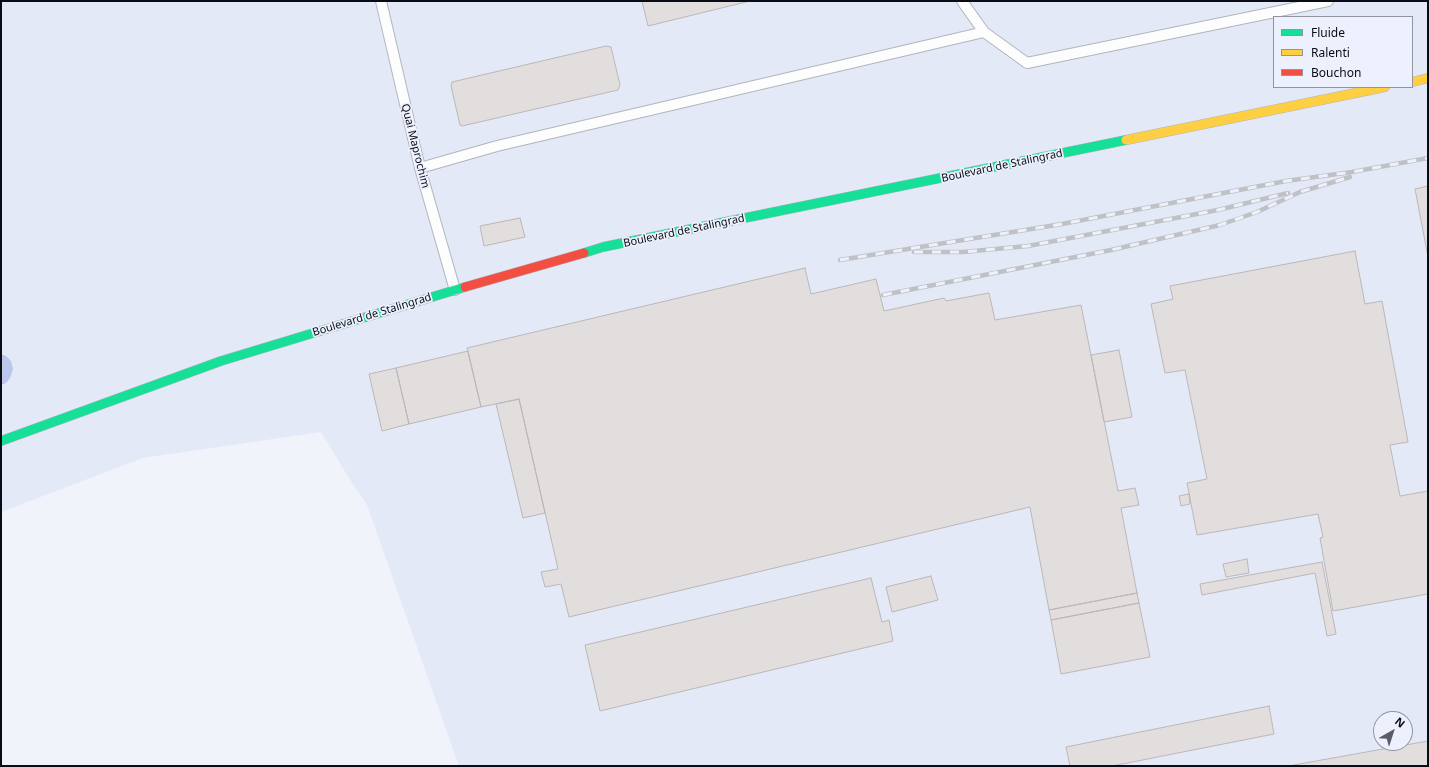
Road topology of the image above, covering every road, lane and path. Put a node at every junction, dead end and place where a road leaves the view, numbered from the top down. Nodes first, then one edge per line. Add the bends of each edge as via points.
1 (381, 1) edge
2 (962, 1) edge
3 (1328, 1) edge
4 (984, 32) junction
5 (1428, 78) edge
6 (1413, 82) edge
7 (1380, 88) edge
8 (420, 168) junction
9 (455, 290) junction
10 (1, 441) edge

1 - 8 lane, Quai Maprochim
2 - 4 lane
3 - 4 lane via 1027,63
4 - 8 lane via 504,144
5 - 6 main road
7 - 9 main road, Boulevard de Stalingrad via 603,247
8 - 9 lane, Quai Maprochim
9 - 10 main road, Boulevard de Stalingrad via 220,361

